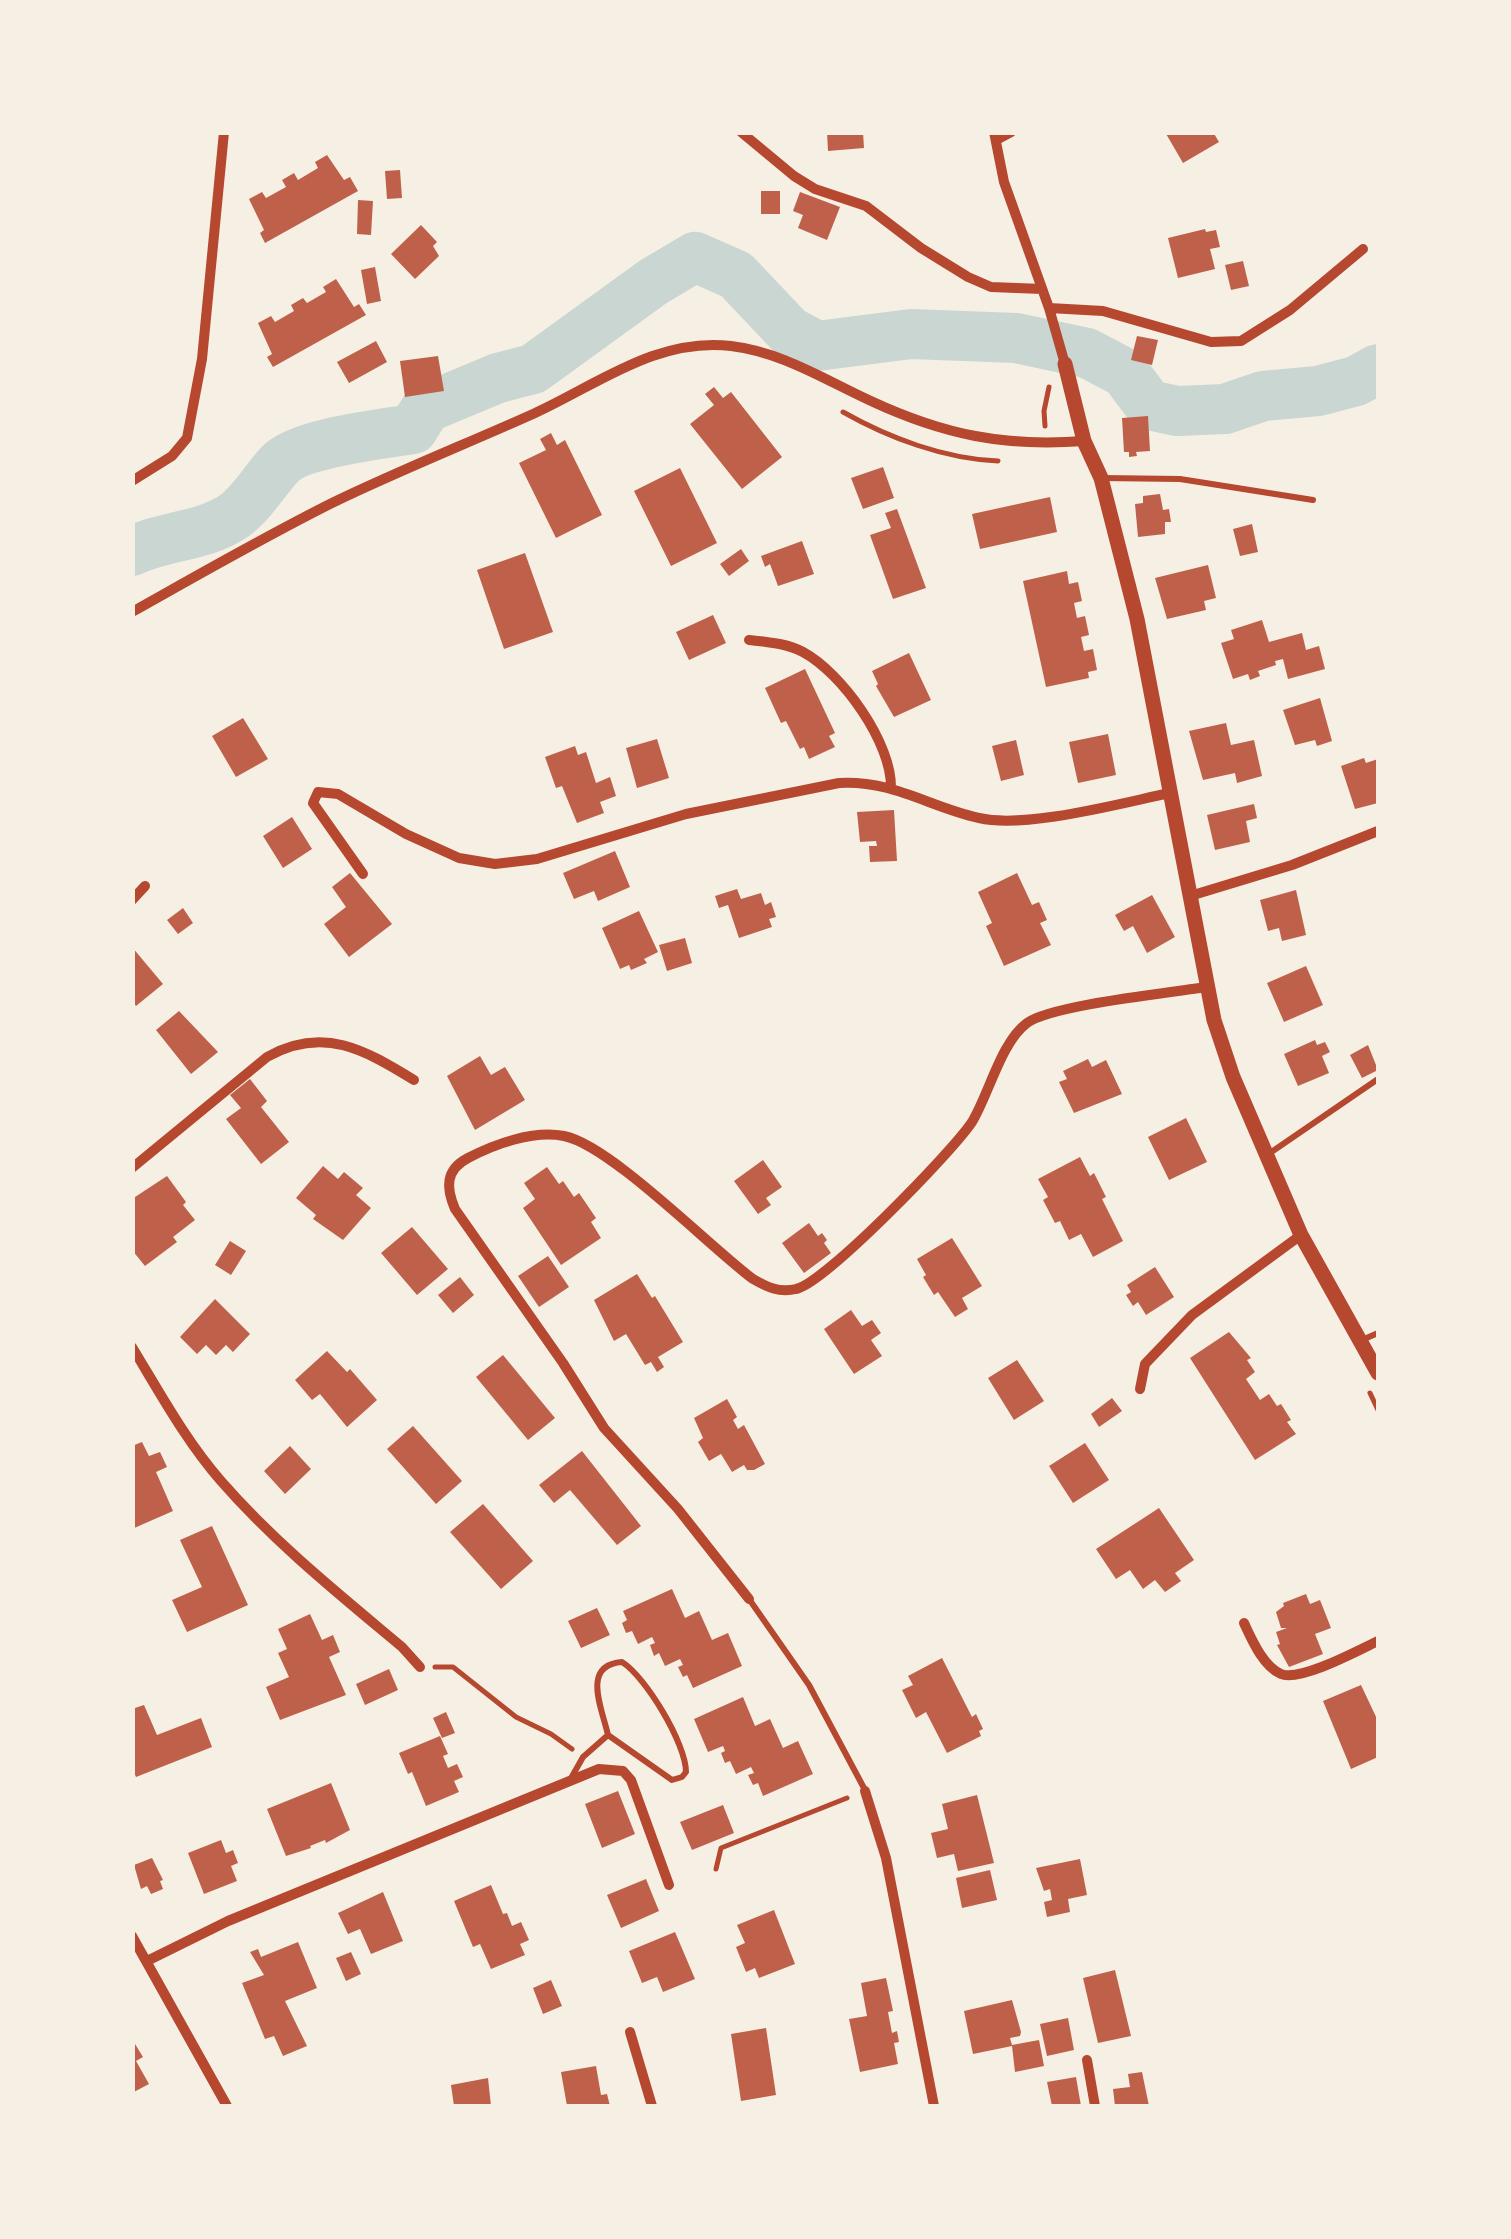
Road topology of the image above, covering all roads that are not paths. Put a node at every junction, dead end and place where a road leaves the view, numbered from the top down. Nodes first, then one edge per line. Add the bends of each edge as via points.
1 (224, 132) edge
2 (741, 132) edge
3 (1011, 132) edge
4 (995, 136) edge
5 (1364, 249) dead end
6 (1042, 288) junction
7 (1049, 308) junction
8 (1065, 364) joint
9 (1084, 441) junction
10 (1101, 478) junction
11 (132, 481) edge
12 (1314, 500) dead end
13 (132, 612) edge
14 (749, 640) dead end
15 (891, 788) junction
16 (1170, 793) junction
17 (1378, 831) edge
18 (363, 874) dead end
19 (145, 886) dead end
20 (1190, 896) junction
21 (132, 900) edge
22 (1206, 987) junction
23 (1378, 1079) edge
24 (414, 1080) dead end
25 (1266, 1156) junction
26 (132, 1168) edge
27 (1301, 1235) junction
28 (1378, 1332) edge
29 (1361, 1341) junction
30 (132, 1347) edge
31 (1378, 1373) edge
32 (1140, 1390) dead end
33 (748, 1599) joint
34 (1244, 1624) dead end
35 (1378, 1641) edge
36 (420, 1667) road end
37 (608, 1734) junction
38 (570, 1780) junction
39 (865, 1791) joint
40 (669, 1885) dead end
41 (132, 1936) edge
42 (147, 1961) junction
43 (630, 2032) dead end
44 (1086, 2060) dead end
45 (227, 2106) edge
46 (652, 2106) edge
47 (934, 2106) edge
48 (1095, 2106) edge

1 - 11 street via 202,360 187,438
2 - 6 street via 814,189 866,206 968,278
3 - 4 street
4 - 6 street
5 - 7 street via 1241,341 1210,342 1103,311
6 - 7 street
7 - 8 street
8 - 9 street
9 - 10 street
9 - 13 street via 988,440 910,418 763,352 679,348 632,363 334,502
10 - 12 lane via 1180,479
10 - 16 street
14 - 15 street via 783,644 828,671 875,730
15 - 16 street via 990,820 1051,816
15 - 18 street via 848,782 771,794 537,859 495,864 459,858 338,794 318,792 312,803
16 - 20 street
17 - 20 street
19 - 21 street
20 - 22 street
22 - 25 street
22 - 33 street via 1051,1012 1024,1025 950,1151 834,1264 799,1289 771,1289 753,1279 577,1140 522,1138 469,1157 452,1172 447,1190 454,1209 604,1428
23 - 25 lane
24 - 26 street via 352,1046 286,1046
25 - 27 street
27 - 29 street
27 - 32 street via 1192,1315 1145,1364
28 - 29 lane
29 - 31 street
30 - 36 street via 219,1479
33 - 39 lane via 809,1685
34 - 35 street via 1260,1652 1286,1676
37 - 37 lane via 672,1780 686,1772 641,1677 622,1662 604,1666 595,1683
37 - 38 lane
38 - 40 street via 599,1769 623,1771 636,1789
38 - 42 street via 228,1920
39 - 47 street via 886,1858
41 - 42 street
42 - 45 street
43 - 46 street
44 - 48 street

